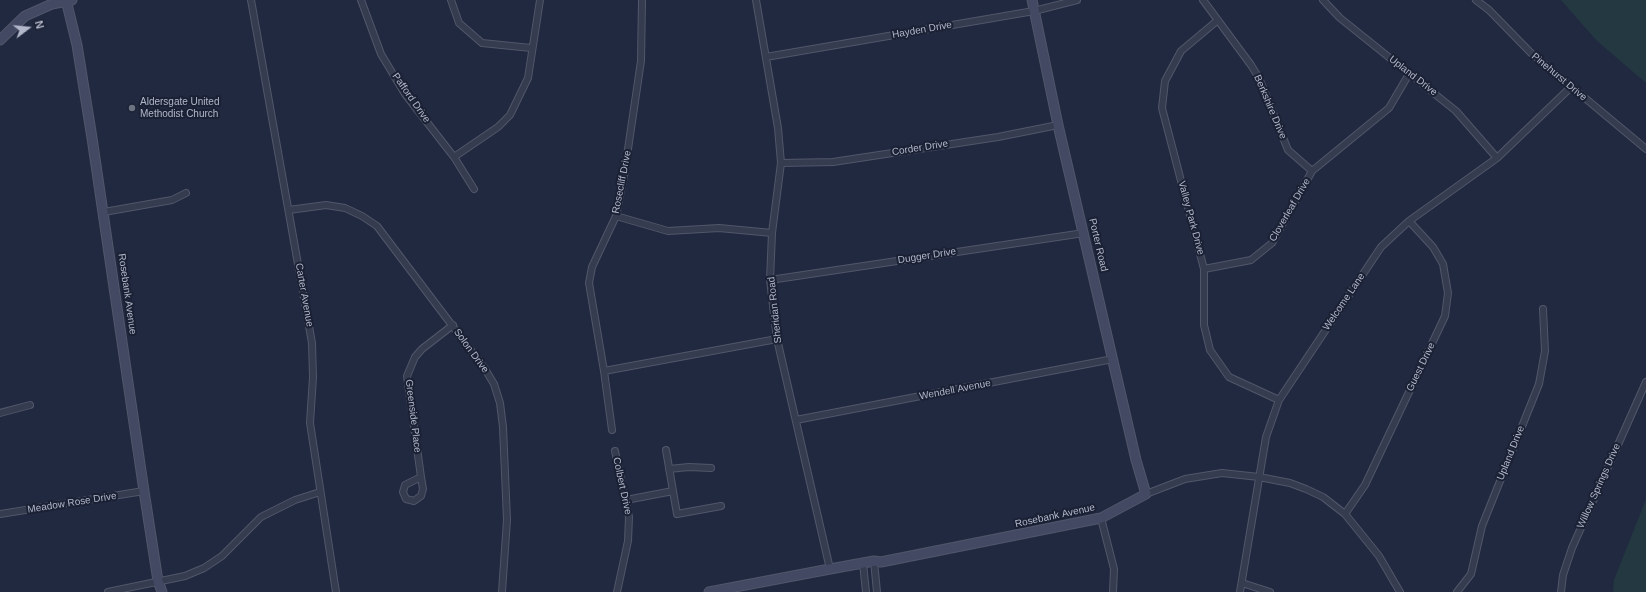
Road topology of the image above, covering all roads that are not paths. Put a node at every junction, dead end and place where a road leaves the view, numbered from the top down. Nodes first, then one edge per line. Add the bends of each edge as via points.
1 (68, 0) edge
2 (251, 0) edge
3 (361, 0) edge
4 (451, 0) edge
5 (540, 0) edge
6 (642, 0) edge
7 (756, 0) edge
8 (1032, 0) edge
9 (1077, 0) edge
10 (1203, 0) edge
11 (1323, 0) edge
12 (1476, 0) edge
13 (1034, 11) junction
14 (1218, 20) junction
15 (0, 40) edge
16 (531, 48) junction
17 (766, 57) junction
18 (1409, 74) junction
19 (1570, 88) junction
20 (1058, 125) junction
21 (1646, 149) edge
22 (454, 157) junction
23 (1497, 158) junction
24 (781, 163) junction
25 (1312, 171) junction
26 (474, 188) dead end
27 (186, 193) dead end
28 (289, 210) junction
29 (104, 212) junction
30 (616, 216) junction
31 (1409, 220) junction
32 (772, 233) junction
33 (1084, 233) junction
34 (1204, 269) junction
35 (770, 280) junction
36 (1543, 309) dead end
37 (453, 325) junction
38 (777, 338) junction
39 (1114, 359) junction
40 (604, 371) junction
41 (1646, 382) edge
42 (1279, 400) junction
43 (30, 405) dead end
44 (0, 413) edge
45 (796, 420) junction
46 (612, 430) dead end
47 (666, 450) dead end
48 (615, 451) dead end
49 (711, 468) dead end
50 (669, 469) junction
51 (421, 477) dead end
52 (1259, 477) junction
53 (673, 491) junction
54 (144, 492) junction
55 (320, 492) junction
56 (1146, 494) junction
57 (626, 500) junction
58 (721, 506) dead end
59 (0, 514) edge
60 (1345, 514) junction
61 (1101, 518) junction
62 (874, 561) junction
63 (863, 563) junction
64 (830, 569) junction
65 (158, 581) junction
66 (1242, 583) junction
67 (130, 590) edge
68 (108, 592) edge
69 (162, 592) edge
70 (336, 592) edge
71 (502, 592) edge
72 (617, 592) edge
73 (709, 592) edge
74 (866, 592) edge
75 (877, 592) edge
76 (1113, 592) edge
77 (1240, 592) edge
78 (1270, 592) edge
79 (1400, 592) edge
80 (1457, 592) edge
81 (1561, 592) edge

1 - 15 street via 25,16
1 - 29 street, Rosebank Avenue
2 - 28 street, Carter Avenue
3 - 22 street, Pafford Drive via 381,54 405,94
4 - 16 street via 459,23 482,43
5 - 16 street
6 - 30 street, Rosecliff Drive via 642,61
7 - 17 street, Sheridan Road
8 - 13 street, Porter Road
9 - 13 street, Hayden Drive
10 - 14 street, Berkshire Drive
11 - 18 street, Upland Drive via 1340,18
12 - 19 street, Pinehurst Drive
13 - 17 street, Hayden Drive
13 - 20 street, Porter Road
14 - 25 street, Berkshire Drive via 1259,78 1288,150
14 - 34 street, Valley Park Drive via 1181,51 1165,81 1162,108
16 - 22 street via 528,78 510,115 498,127
17 - 24 street, Sheridan Road
18 - 23 street, Upland Drive via 1456,111
18 - 25 street, Cloverleaf Drive via 1389,108
19 - 21 street, Pinehurst Drive
19 - 23 street, Welcome Lane
20 - 24 street, Corder Drive via 998,137 833,162
20 - 33 street, Porter Road
22 - 26 street, Pafford Drive
23 - 31 street, Welcome Lane
24 - 32 street, Sheridan Road
25 - 34 street, Cloverleaf Drive via 1272,243 1251,260
27 - 29 street via 172,200
28 - 37 street, Solon Drive via 326,205 345,208 377,226
28 - 55 street, Carter Avenue via 312,343 310,423
29 - 54 street, Rosebank Avenue
30 - 32 street via 668,231 718,228
30 - 40 street, Rosecliff Drive via 592,267 589,282
31 - 42 street, Welcome Lane via 1381,247
31 - 60 street, Guest Drive via 1433,247 1443,264 1448,293 1445,316 1364,485
32 - 35 street, Sheridan Road
33 - 35 street, Dugger Drive
33 - 39 street, Porter Road
34 - 42 street, Valley Park Drive via 1204,325 1210,350 1229,377
35 - 38 street, Sheridan Road
36 - 80 street, Upland Drive via 1545,351 1539,384 1482,526 1471,574
37 - 51 street, Greenside Place via 422,349 415,357 407,376
37 - 71 street, Solon Drive via 485,369 494,384 500,403 507,520
38 - 40 street
38 - 45 street, Sheridan Road
39 - 45 street, Wendell Avenue
39 - 56 street, Porter Road
40 - 46 street, Rosecliff Drive
41 - 81 street, Willow Springs Drive via 1572,548 1563,575
42 - 52 street, Welcome Lane via 1266,437
43 - 44 street
45 - 64 street, Sheridan Road
47 - 50 street
48 - 57 street, Colbert Drive
49 - 50 street
50 - 53 street
52 - 56 street, Rosebank Avenue via 1222,473 1185,479
52 - 60 street, Rosebank Avenue via 1306,489 1323,497
52 - 66 street, Welcome Lane
53 - 57 street
53 - 58 street via 677,514
54 - 59 street, Meadow Rose Drive
54 - 65 street, Rosebank Avenue
55 - 65 street via 295,500 261,517 222,556 204,568 185,576
55 - 70 street, Carter Avenue
56 - 61 street, Rosebank Avenue
57 - 72 street, Colbert Drive via 630,517 628,541
60 - 79 street, Rosebank Avenue via 1379,556
61 - 62 street, Rosebank Avenue via 881,562
61 - 76 street via 1114,569
62 - 63 street, Rosebank Avenue
62 - 75 street
63 - 64 street, Rosebank Avenue
63 - 74 street
64 - 73 street, Rosebank Avenue
65 - 67 street
65 - 69 street, Rosebank Avenue
66 - 77 street, Welcome Lane
66 - 78 street
67 - 68 street

